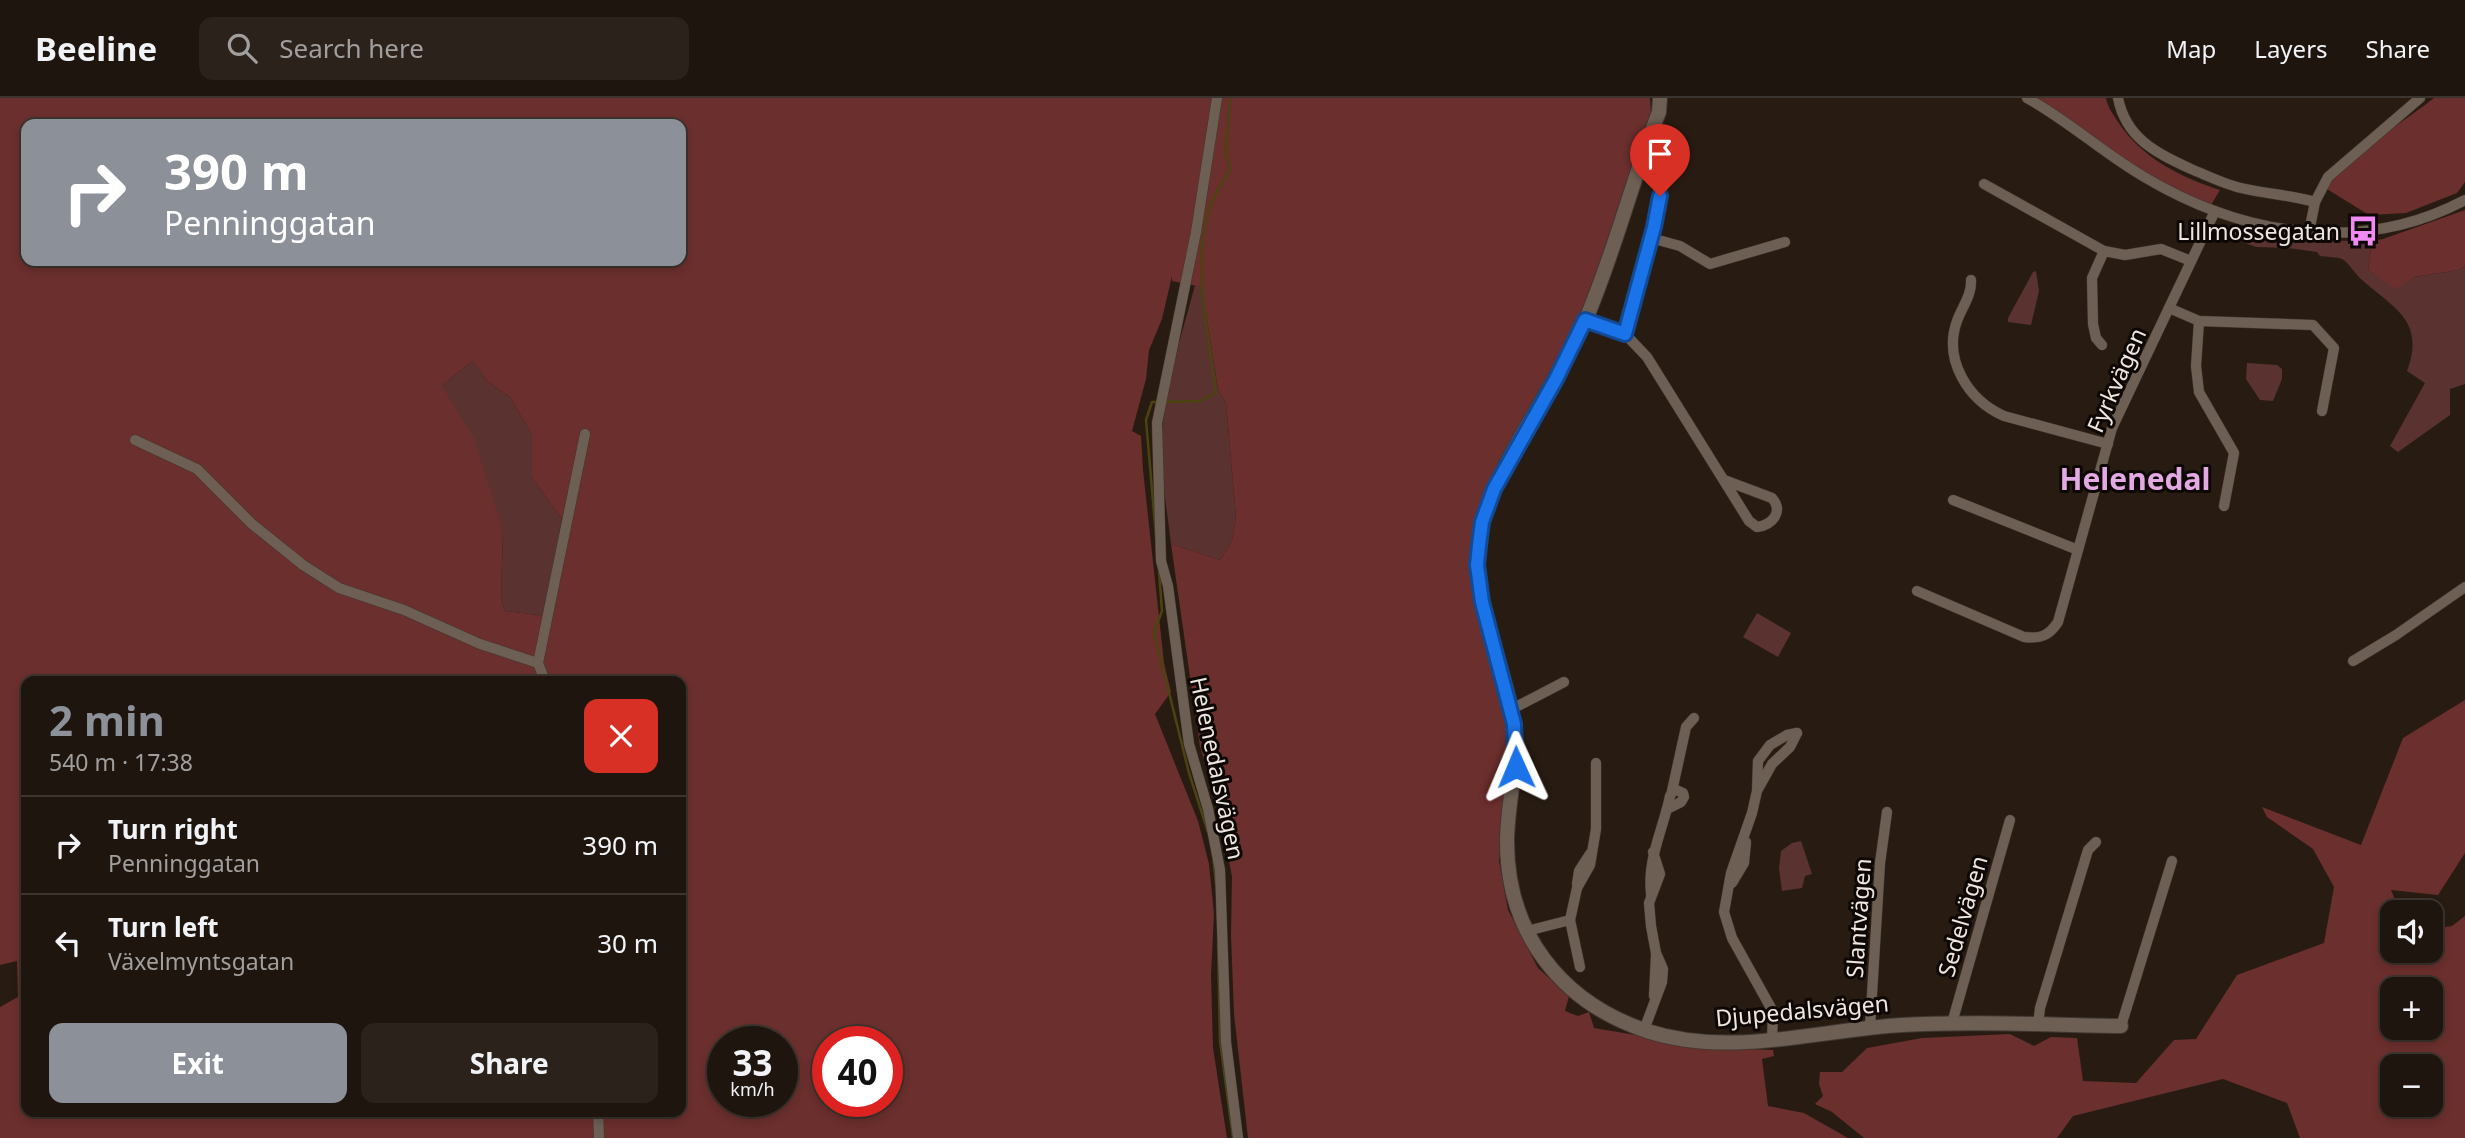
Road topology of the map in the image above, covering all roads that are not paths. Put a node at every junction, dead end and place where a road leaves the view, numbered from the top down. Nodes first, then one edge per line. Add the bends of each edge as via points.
1 (1217, 98) edge
2 (1660, 98) edge
3 (2027, 98) edge
4 (2118, 98) edge
5 (2420, 98) edge
6 (1672, 137) dead end
7 (1984, 184) dead end
8 (2465, 200) edge
9 (2315, 202) junction
10 (2215, 211) junction
11 (2309, 232) junction
12 (1651, 238) junction
13 (1786, 242) dead end
14 (2104, 251) junction
15 (2191, 261) junction
16 (1971, 280) dead end
17 (2169, 308) junction
18 (1585, 320) junction
19 (2199, 321) junction
20 (1625, 334) junction
21 (2102, 345) dead end
22 (2322, 411) dead end
23 (585, 434) dead end
24 (135, 440) dead end
25 (2108, 444) junction
26 (1724, 480) junction
27 (1953, 500) dead end
28 (2224, 506) dead end
29 (2078, 550) junction
30 (2465, 587) edge
31 (1917, 591) dead end
32 (2353, 661) dead end
33 (538, 663) junction
34 (543, 676) edge
35 (1564, 682) dead end
36 (1512, 709) junction
37 (1694, 718) dead end
38 (1760, 757) junction
39 (1596, 763) dead end
40 (1772, 764) junction
41 (1756, 791) junction
42 (1887, 812) dead end
43 (2010, 820) dead end
44 (2096, 842) dead end
45 (2172, 861) dead end
46 (1570, 920) junction
47 (1527, 931) junction
48 (1580, 967) dead end
49 (1952, 1023) junction
50 (2038, 1025) junction
51 (2120, 1026) joint
52 (1870, 1027) junction
53 (1644, 1030) junction
54 (1772, 1041) junction
55 (598, 1117) edge
56 (599, 1138) edge
57 (1238, 1138) edge

1 - 57 street, Helenedalsvägen via 1196,232 1160,402 1156,448 1161,561 1189,744 1220,870 1226,1042
2 - 18 street, Djupedalsvägen via 1611,256
3 - 10 street via 2145,178
4 - 9 street via 2123,117 2156,153 2230,184
5 - 9 street via 2335,169
6 - 12 street
7 - 14 street
8 - 11 street via 2388,228
9 - 11 street
10 - 11 street via 2256,225
10 - 15 street, Fyrkvägen
12 - 13 street via 1680,246 1710,264
12 - 20 street
14 - 15 street via 2125,255 2161,249
14 - 21 street via 2092,278 2093,324
15 - 17 street, Fyrkvägen
16 - 25 street via 1972,290 1953,342 1959,372 1971,394 2004,416
17 - 19 street
17 - 25 street, Fyrkvägen
18 - 20 street
18 - 36 street, Djupedalsvägen via 1494,489 1482,522 1477,565 1482,602
19 - 22 street via 2313,324 2334,348
19 - 28 street via 2199,392 2234,453
20 - 26 street via 1647,357
23 - 33 street
24 - 33 street via 197,469 252,524 339,588
25 - 29 street, Fyrkvägen
26 - 26 street via 1749,521 1757,527 1774,520 1777,512 1772,498
27 - 29 street
29 - 31 street, Fyrkvägen via 2058,622 2042,637 2024,636
30 - 32 street
33 - 34 street
35 - 36 street
36 - 47 street, Djupedalsvägen via 1516,767 1507,835 1508,872
37 - 53 street via 1686,727 1671,792 1678,790 1684,797 1667,809 1653,852 1649,879 1656,953 1654,1000
38 - 40 street
38 - 40 street via 1770,745 1797,733
38 - 41 street
39 - 46 street via 1596,829 1591,854 1579,871
40 - 41 street
41 - 54 street via 1731,873 1726,921 1762,995
42 - 52 street, Slantvägen
43 - 49 street, Sedelvägen
44 - 50 street via 2088,850
45 - 51 street
46 - 47 street
46 - 48 street
47 - 53 street, Djupedalsvägen via 1550,967 1578,995
49 - 50 street, Djupedalsvägen
49 - 52 street, Djupedalsvägen
50 - 51 street, Djupedalsvägen
52 - 54 street, Djupedalsvägen
53 - 54 street, Djupedalsvägen via 1709,1042
55 - 56 street

